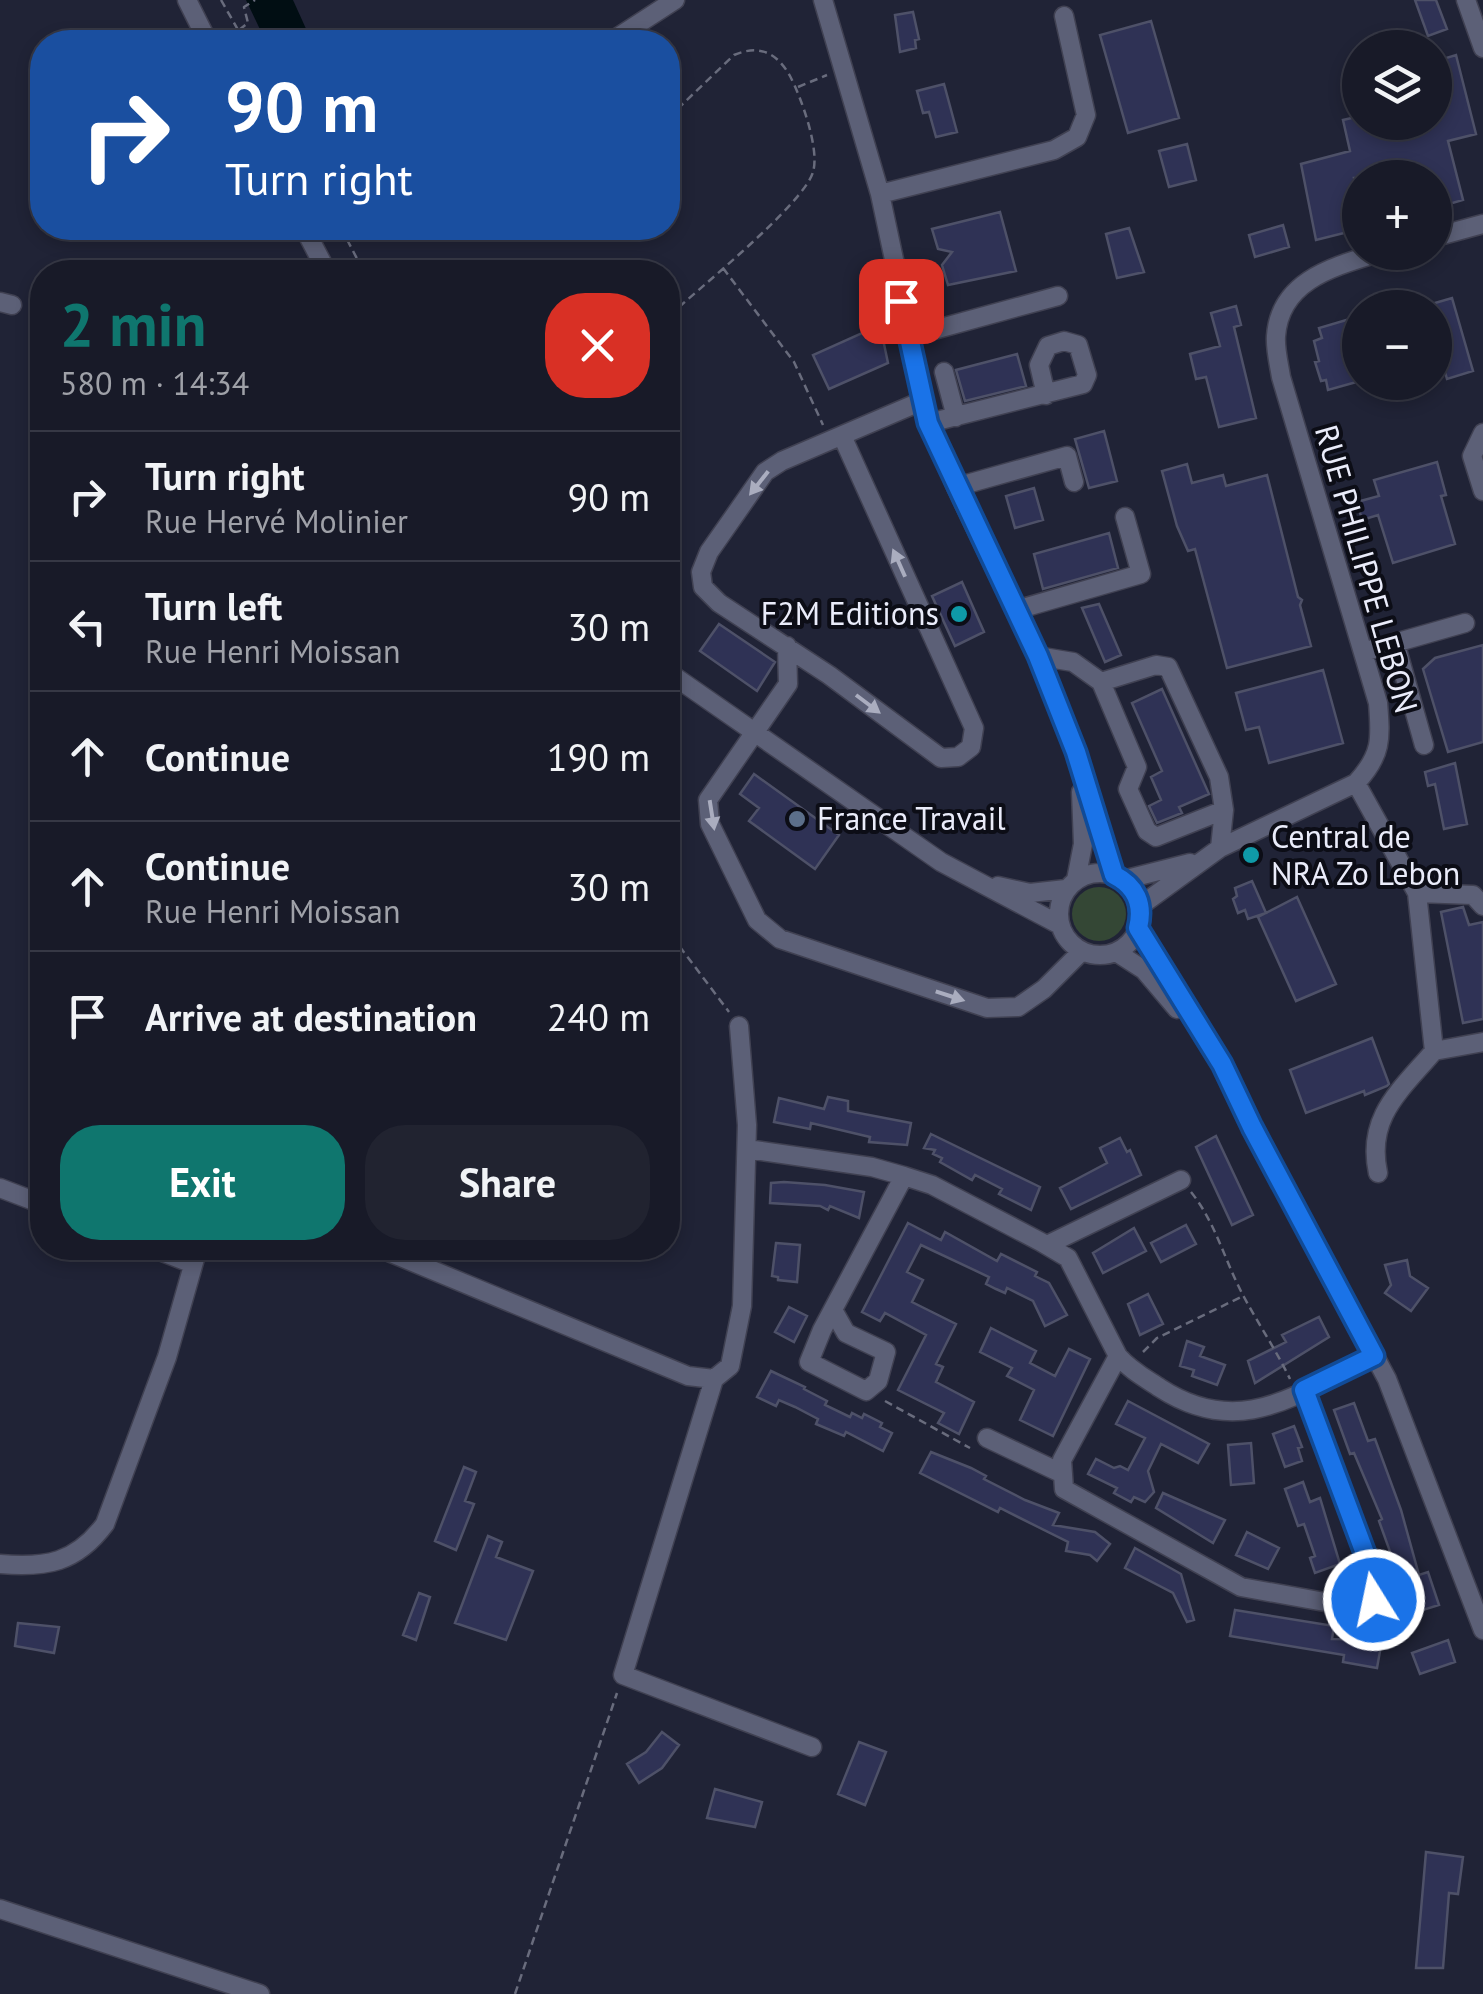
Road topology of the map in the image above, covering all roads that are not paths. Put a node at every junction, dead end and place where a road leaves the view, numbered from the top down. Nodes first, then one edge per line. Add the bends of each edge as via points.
1 (186, 0) edge
2 (676, 0) edge
3 (824, 0) edge
4 (1466, 0) edge
5 (1064, 16) dead end
6 (202, 30) edge
7 (629, 30) edge
8 (1483, 48) edge
9 (880, 194) junction
10 (1483, 224) edge
11 (1452, 232) edge
12 (1342, 264) edge
13 (1058, 296) dead end
14 (908, 337) junction
15 (944, 372) dead end
16 (1046, 395) dead end
17 (922, 401) junction
18 (956, 416) junction
19 (928, 423) junction
20 (1483, 433) edge
21 (836, 439) junction
22 (1074, 482) dead end
23 (956, 487) junction
24 (1483, 491) edge
25 (1125, 517) dead end
26 (1016, 610) junction
27 (1465, 622) dead end
28 (1395, 642) junction
29 (787, 646) junction
30 (1363, 652) junction
31 (1038, 656) junction
32 (829, 675) junction
33 (680, 680) edge
34 (1101, 682) junction
35 (788, 684) junction
36 (754, 732) junction
37 (1424, 745) dead end
38 (1076, 752) junction
39 (1356, 783) junction
40 (1224, 810) junction
41 (1220, 848) junction
42 (1200, 860) junction
43 (1118, 877) junction
44 (973, 880) junction
45 (1071, 885) junction
46 (1417, 893) junction
47 (1140, 906) junction
48 (1483, 906) edge
49 (1060, 925) junction
50 (1138, 928) junction
51 (1082, 951) junction
52 (1116, 952) junction
53 (739, 1026) road end
54 (1483, 1042) edge
55 (1434, 1051) junction
56 (1222, 1064) junction
57 (747, 1149) junction
58 (1378, 1174) dead end
59 (904, 1176) junction
60 (1182, 1180) road end
61 (0, 1188) edge
62 (30, 1199) edge
63 (1047, 1245) junction
64 (194, 1260) edge
65 (408, 1260) edge
66 (833, 1310) junction
67 (1374, 1356) junction
68 (1122, 1361) junction
69 (714, 1379) junction
70 (1301, 1392) junction
71 (986, 1438) road end
72 (1063, 1474) junction
73 (0, 1564) edge
74 (1483, 1630) edge
75 (812, 1747) dead end
76 (0, 1909) edge
77 (260, 1994) edge

1 - 6 street
2 - 7 street
3 - 9 street
4 - 8 street
5 - 9 street via 1086,114 1077,137 1054,150
9 - 14 street
10 - 11 street
12 - 30 street, RUE PHILIPPE LEBON via 1302,284 1286,304 1276,335 1280,376
13 - 14 street
14 - 17 street
15 - 18 street
16 - 18 street
17 - 19 street
17 - 21 street
18 - 19 street
19 - 23 street
20 - 24 street via 1472,456
21 -> 29 street via 764,472 701,572 703,587 719,603
32 -> 21 street via 941,758 958,757 971,746 974,728
22 - 23 street via 1066,456
23 - 26 street
25 - 26 street via 1141,574
26 - 31 street
27 - 28 street
28 - 30 street
28 - 37 street
29 - 32 street
29 - 35 street
30 - 39 street, RUE PHILIPPE LEBON via 1381,738 1372,765
31 - 34 street via 1073,662
31 - 38 street
32 - 35 street
33 - 36 street
34 - 40 street via 1168,667 1219,777
34 - 40 street via 1138,767 1128,789 1147,830 1156,837
35 - 36 street
36 - 44 street
36 -> 51 street via 708,800 710,824 757,920 780,939 987,1008 1018,1006
38 - 43 street
38 - 45 street via 1083,844
39 - 41 street
39 - 46 street
40 - 41 street
41 - 42 street
42 - 43 street
42 - 47 street
43 - 45 street via 1088,874
43 - 47 street
44 - 45 street via 1030,894
44 - 49 street
45 - 49 street via 1060,900
46 - 48 street via 1473,895
46 - 55 street
47 - 50 street
49 - 51 street
50 - 52 street
50 - 56 street
51 - 52 street
52 - 56 street via 1144,970
53 - 57 street
54 - 55 street
55 - 58 street via 1385,1109 1373,1147
56 - 67 street
57 - 59 street
57 - 69 street via 742,1306 730,1366
59 - 63 street
59 - 66 street
60 - 63 street
61 - 62 street
63 - 68 street via 1068,1258
64 - 73 street via 167,1358 104,1524 68,1558 38,1566
65 - 69 street via 688,1376
66 - 66 street via 809,1362 866,1391 878,1381 886,1352 846,1333
67 - 70 street
67 - 74 street
68 - 70 street via 1178,1400 1226,1414 1262,1410
68 - 72 street via 1062,1460
69 - 75 street via 623,1676
70 - 72 street via 1375,1580 1374,1600 1347,1606 1241,1586 1064,1488
71 - 72 street
76 - 77 street

